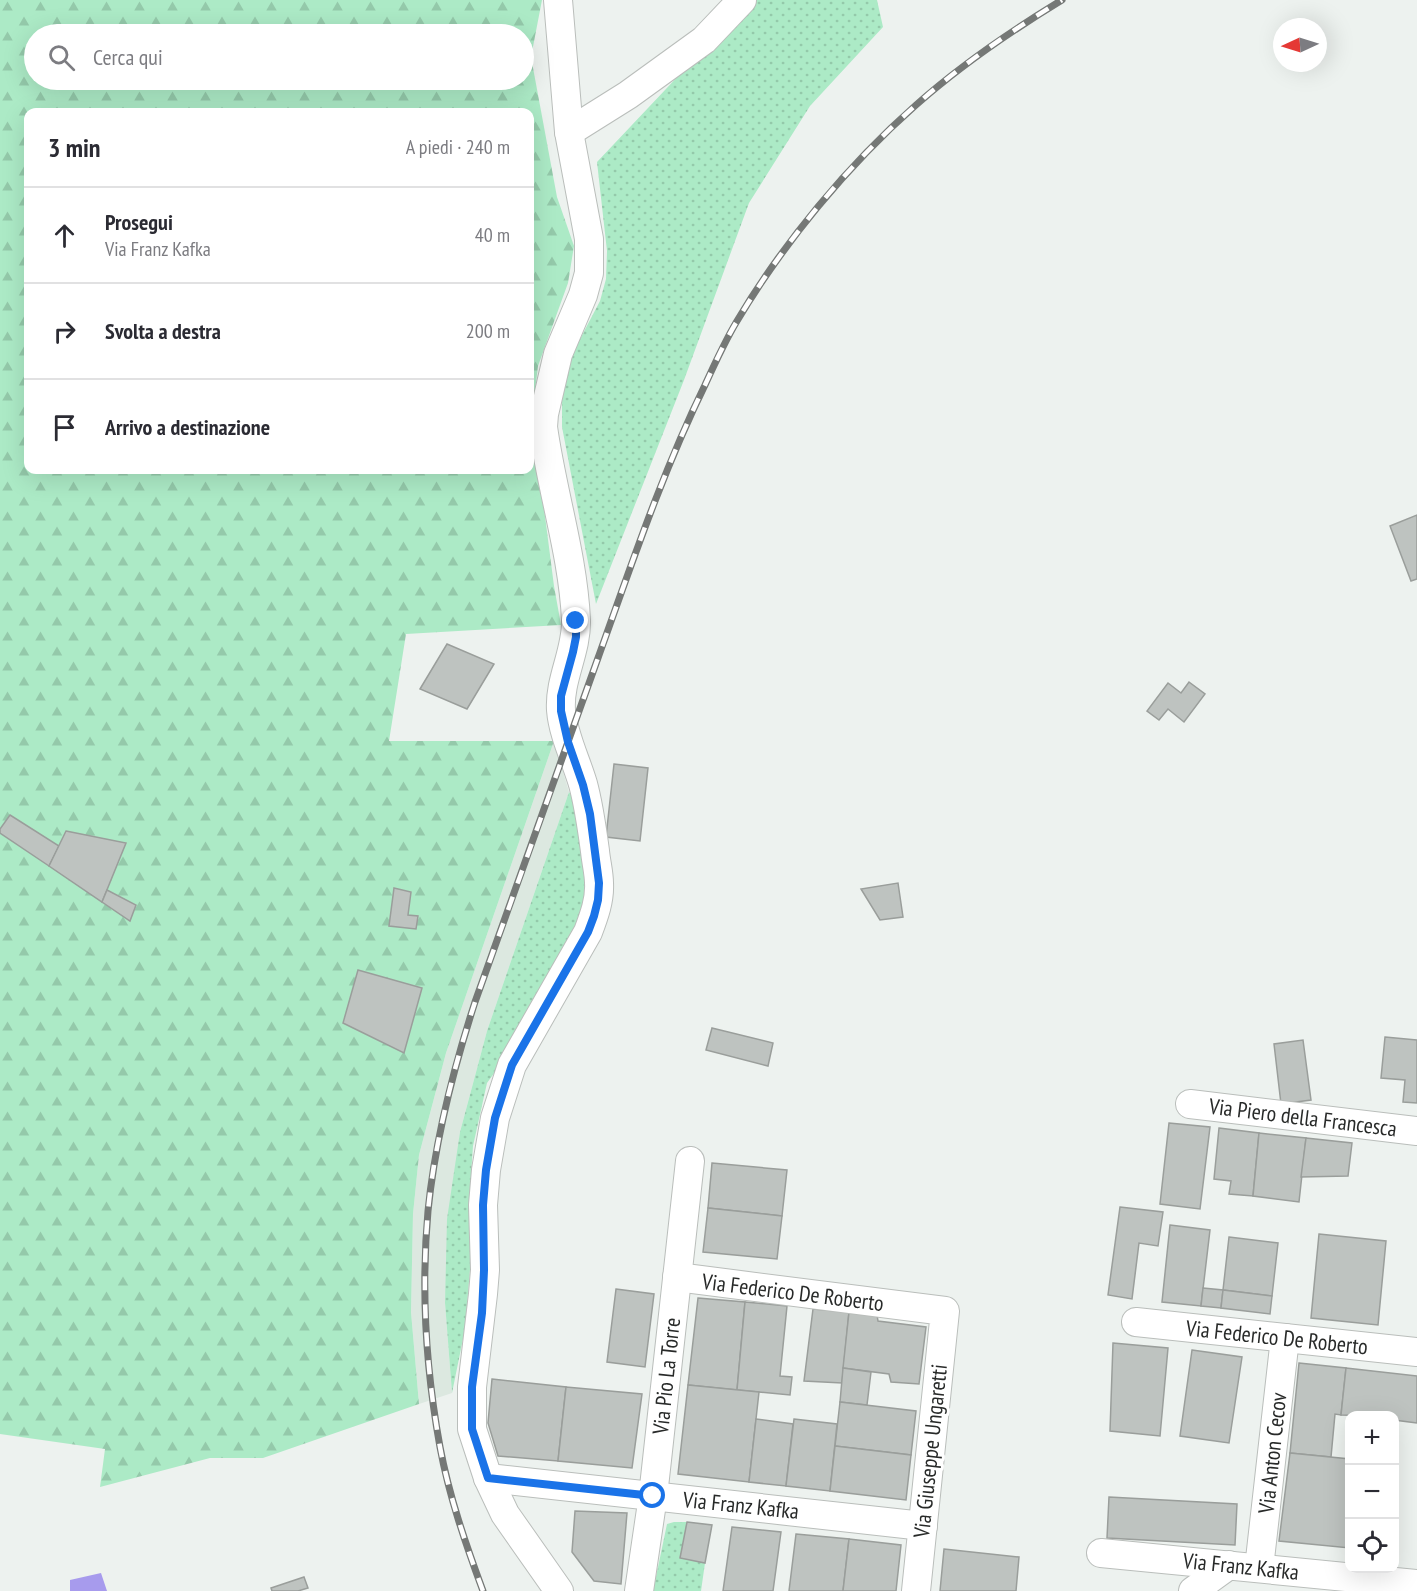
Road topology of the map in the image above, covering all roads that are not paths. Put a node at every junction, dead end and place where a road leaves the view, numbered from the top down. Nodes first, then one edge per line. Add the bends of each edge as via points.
1 (558, 0) edge
2 (741, 0) edge
3 (569, 132) junction
4 (1190, 1104) dead end
5 (1417, 1131) edge
6 (690, 1161) dead end
7 (677, 1277) junction
8 (945, 1311) joint
9 (1136, 1323) dead end
10 (1285, 1338) junction
11 (1417, 1352) edge
12 (488, 1478) junction
13 (653, 1496) junction
14 (923, 1526) junction
15 (1101, 1553) dead end
16 (1229, 1565) junction
17 (1259, 1568) junction
18 (1417, 1584) edge
19 (559, 1591) edge
20 (639, 1591) edge
21 (916, 1591) edge
22 (1193, 1591) edge

1 - 3 street
2 - 3 street via 704,40
3 - 12 street via 589,239 589,273 558,354 543,427 571,572 576,621 561,711 590,814 599,883 588,932 512,1065 486,1170 484,1282 472,1387 472,1429
4 - 5 street, Via Piero della Francesca
6 - 7 street, Via Pio La Torre
7 - 8 street, Via Federico De Roberto
7 - 13 street, Via Pio La Torre
8 - 14 street, Via Giuseppe Ungaretti
9 - 10 street, Via Federico De Roberto
10 - 11 street, Via Federico De Roberto
10 - 17 street, Via Anton Cecov
12 - 13 street, Via Franz Kafka
12 - 19 street via 505,1514
13 - 14 street, Via Franz Kafka
13 - 20 street, Via Pio La Torre
14 - 21 street, Via Giuseppe Ungaretti
15 - 16 street, Via Franz Kafka
16 - 17 street, Via Franz Kafka
16 - 22 street
17 - 18 street, Via Franz Kafka

